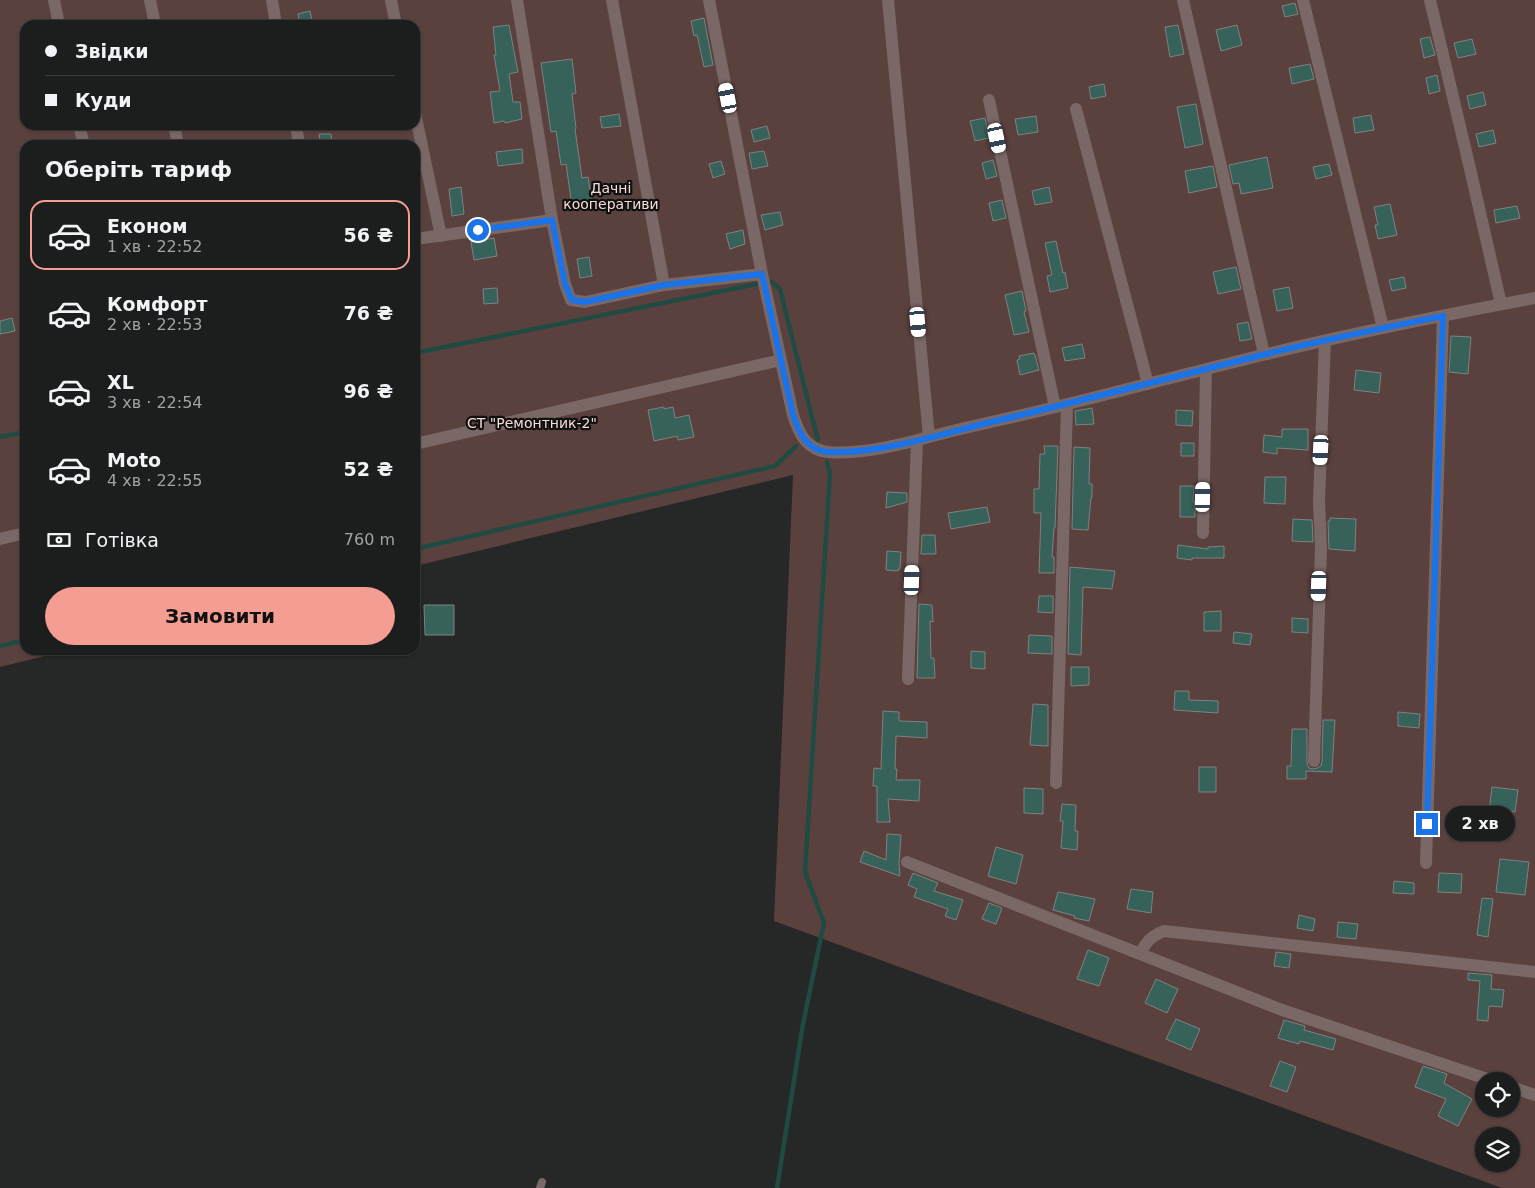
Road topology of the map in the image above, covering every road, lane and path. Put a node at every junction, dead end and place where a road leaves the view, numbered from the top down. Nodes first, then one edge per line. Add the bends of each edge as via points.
1 (54, 0) edge
2 (150, 0) edge
3 (272, 0) edge
4 (391, 0) edge
5 (517, 0) edge
6 (612, 0) edge
7 (709, 0) edge
8 (888, 0) edge
9 (1183, 0) edge
10 (1303, 0) edge
11 (1430, 0) edge
12 (58, 20) edge
13 (154, 20) edge
14 (275, 20) edge
15 (395, 20) edge
16 (989, 100) dead end
17 (1076, 109) dead end
18 (419, 130) edge
19 (552, 220) junction
20 (441, 236) junction
21 (420, 239) edge
22 (762, 274) junction
23 (664, 285) junction
24 (1535, 298) edge
25 (1501, 304) junction
26 (1443, 316) junction
27 (1382, 328) junction
28 (1325, 341) junction
29 (1264, 354) junction
30 (781, 360) junction
31 (1206, 369) junction
32 (1148, 384) junction
33 (1061, 406) junction
34 (923, 439) junction
35 (420, 443) edge
36 (1202, 533) dead end
37 (20, 534) edge
38 (0, 539) edge
39 (908, 679) dead end
40 (1314, 761) dead end
41 (1056, 783) dead end
42 (907, 862) dead end
43 (1426, 863) dead end
44 (1140, 954) junction
45 (1535, 972) edge
46 (1475, 1075) edge
47 (1520, 1090) edge
48 (1535, 1095) edge

1 - 12 street
2 - 13 street
3 - 14 street
4 - 15 street
5 - 19 street
6 - 23 street
7 - 22 street
8 - 34 street
9 - 29 street
10 - 27 street
11 - 25 street
16 - 33 street
17 - 32 street
18 - 20 street
19 - 20 street
19 - 23 street via 565,284 572,300 585,302
20 - 21 street
22 - 23 street
22 - 30 street
24 - 25 street
25 - 26 street
26 - 27 street
26 - 43 street
27 - 28 street
28 - 29 street
28 - 40 street
29 - 31 street
30 - 34 street via 795,421 802,438 810,445 824,451 856,452
30 - 35 street
31 - 32 street
31 - 36 street
32 - 33 street
33 - 34 street
33 - 41 street
34 - 39 street
37 - 38 street
42 - 44 street
44 - 45 street via 1154,935 1164,932
44 - 46 street via 1282,1010
47 - 48 street

